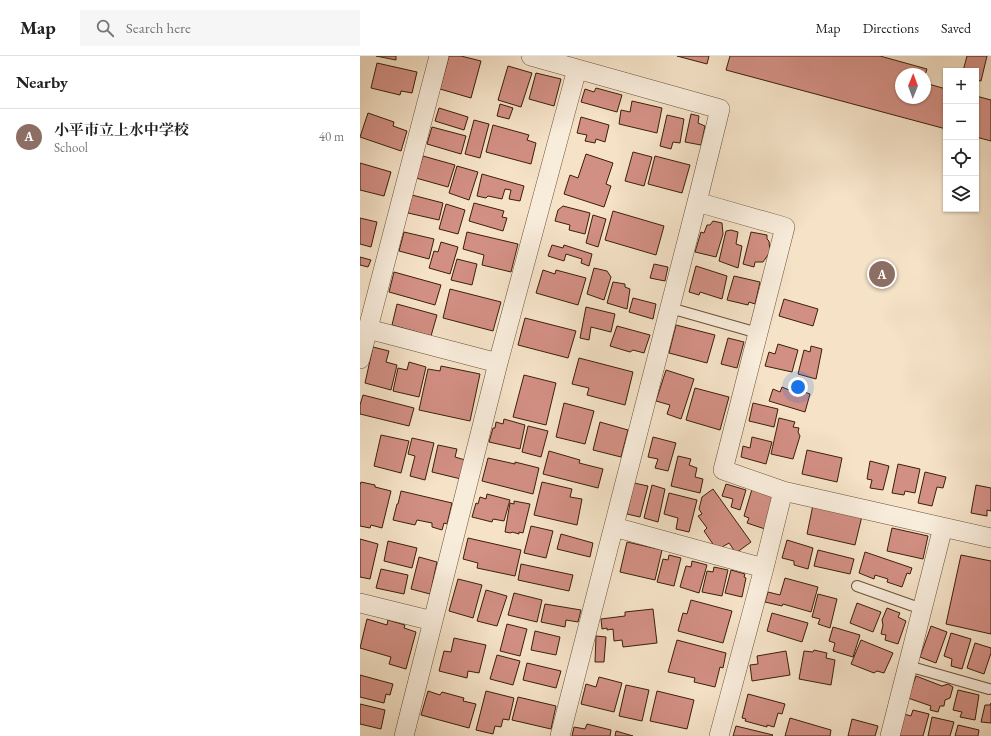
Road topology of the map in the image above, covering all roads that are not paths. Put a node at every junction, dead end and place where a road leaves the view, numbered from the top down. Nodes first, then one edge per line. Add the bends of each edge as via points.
1 (439, 56) edge
2 (535, 57) edge
3 (577, 69) junction
4 (697, 202) junction
5 (670, 308) junction
6 (368, 329) junction
7 (758, 333) junction
8 (360, 359) edge
9 (498, 363) junction
10 (783, 491) junction
11 (614, 527) junction
12 (943, 527) junction
13 (991, 538) edge
14 (764, 568) junction
15 (857, 586) dead end
16 (360, 602) edge
17 (922, 609) junction
18 (432, 622) junction
19 (908, 666) junction
20 (989, 689) dead end
21 (404, 736) edge
22 (560, 736) edge
23 (719, 736) edge
24 (890, 736) edge

1 - 6 street
2 - 3 street
3 - 4 street via 720,109
3 - 9 street
4 - 5 street
4 - 7 street via 785,226
5 - 7 lane
5 - 11 street
6 - 8 street
6 - 9 street
7 - 10 street via 723,470
9 - 18 street
10 - 12 street
10 - 14 street
11 - 14 street
11 - 22 street
12 - 13 street
12 - 17 street
14 - 23 street
15 - 17 lane
16 - 18 street
17 - 19 street
18 - 21 street
19 - 20 lane
19 - 24 street

